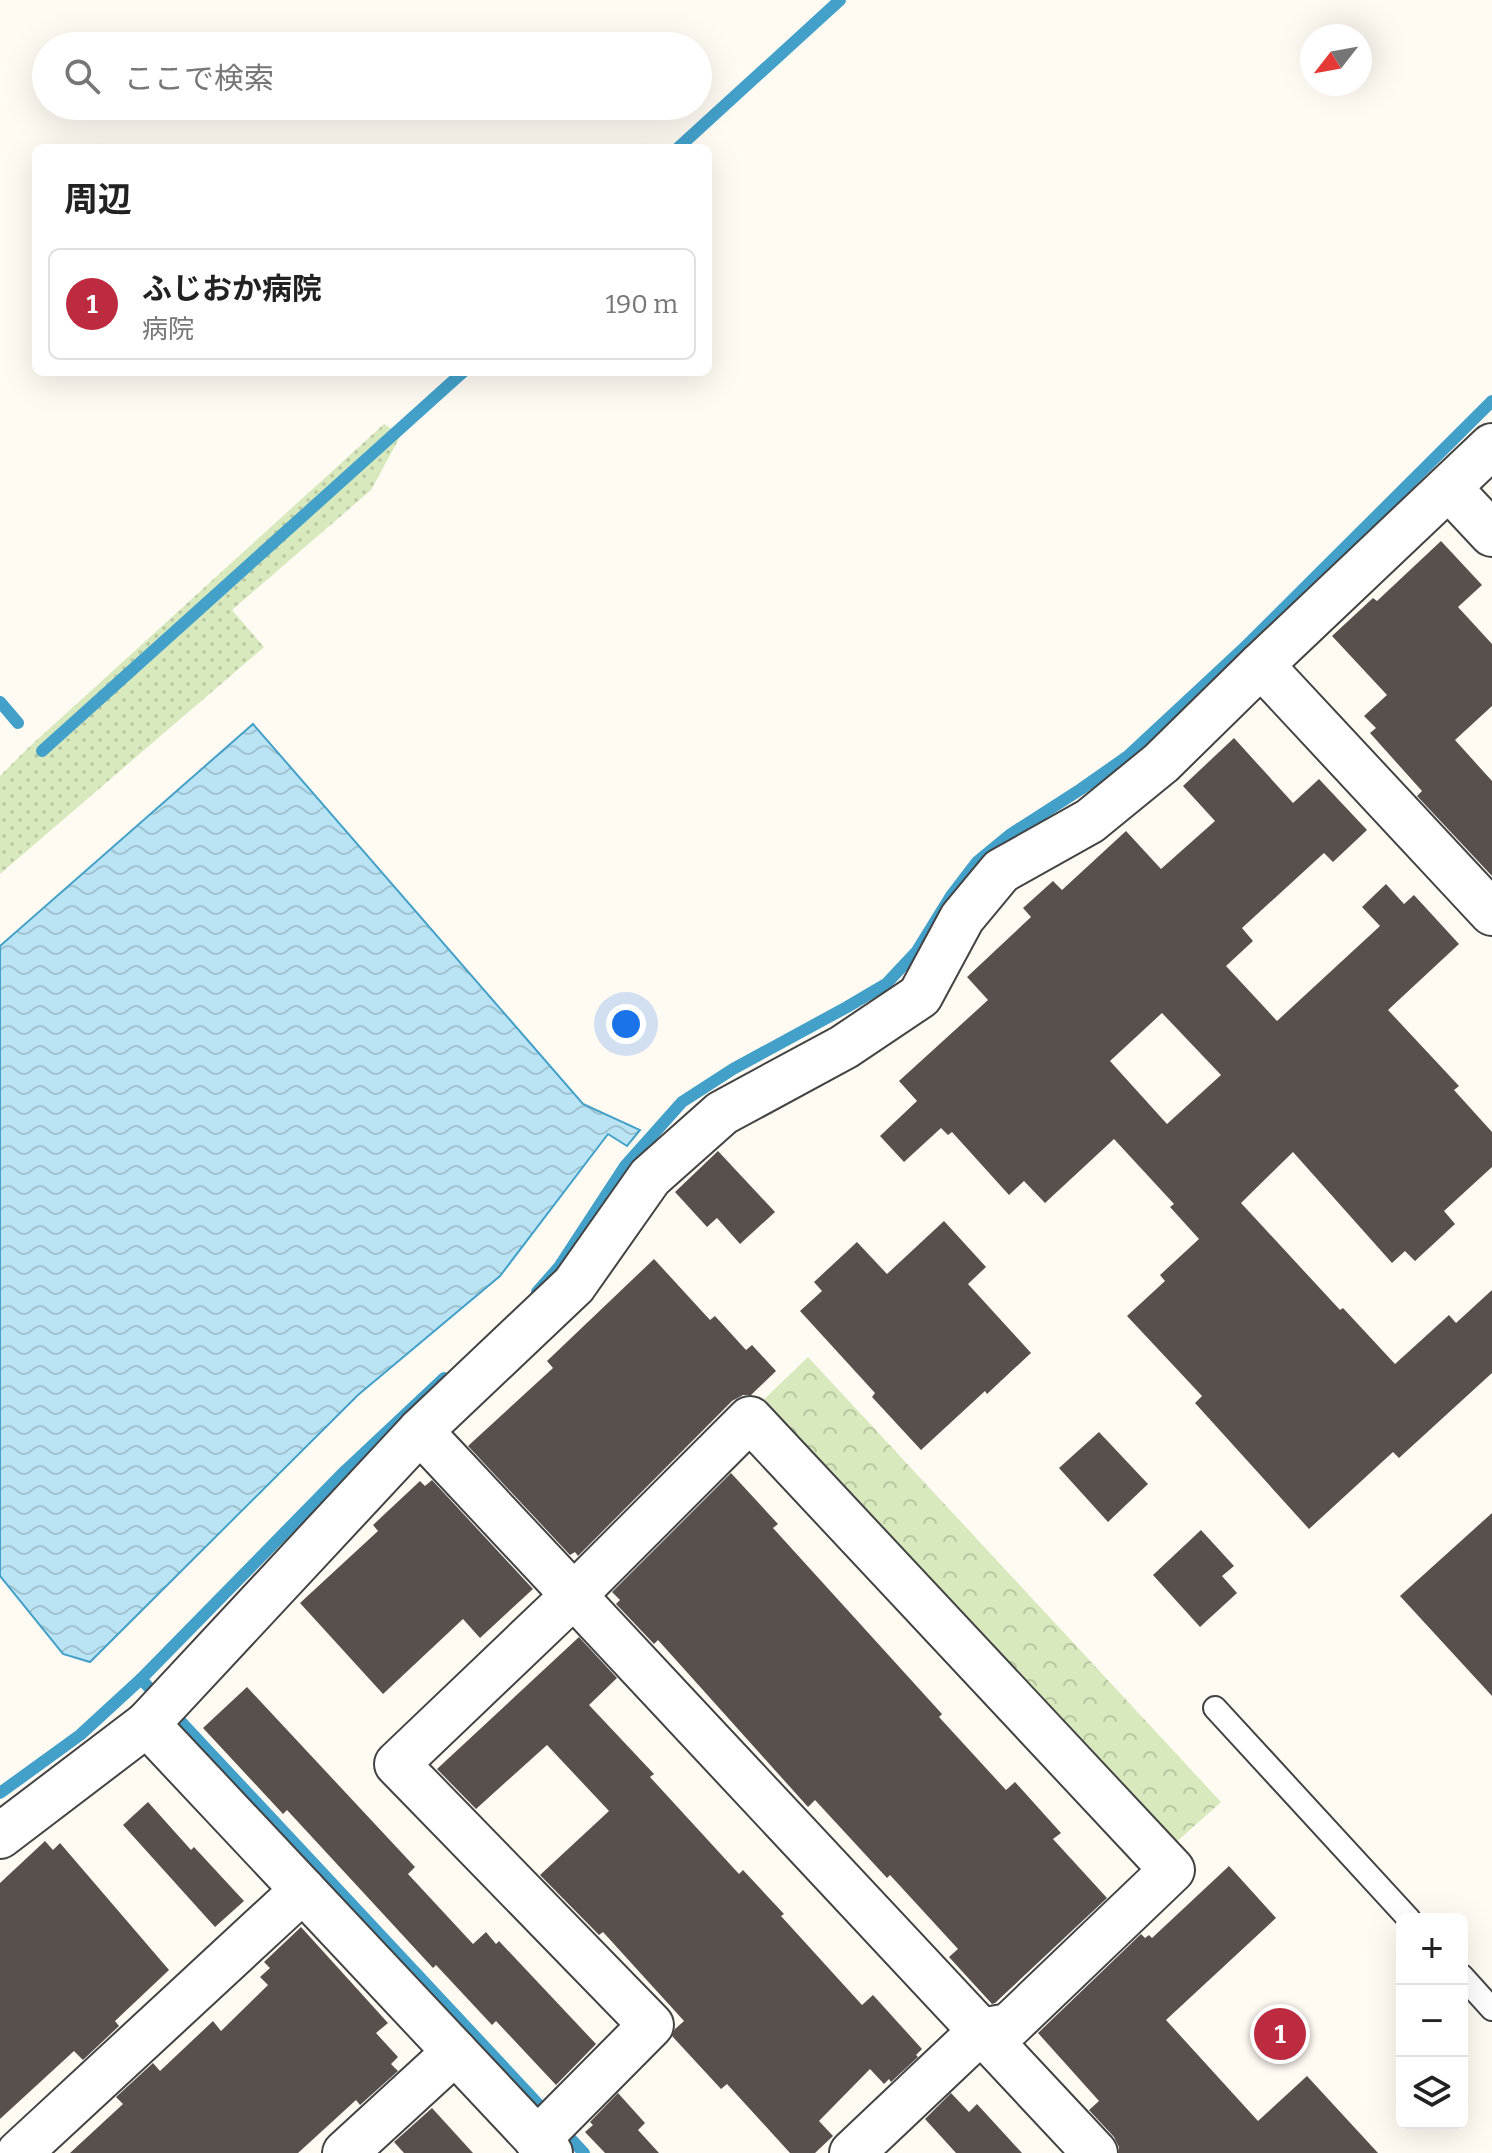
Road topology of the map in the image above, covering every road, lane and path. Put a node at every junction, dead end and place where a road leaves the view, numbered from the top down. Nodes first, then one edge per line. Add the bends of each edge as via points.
1 (1472, 466) edge
2 (1492, 534) edge
3 (1261, 665) junction
4 (1492, 913) edge
5 (420, 1431) junction
6 (574, 1595) junction
7 (1215, 1708) dead end
8 (159, 1711) junction
9 (0, 1836) edge
10 (303, 1890) junction
11 (1403, 1913) edge
12 (1468, 1983) edge
13 (1492, 2009) edge
14 (981, 2031) junction
15 (455, 2052) junction
16 (550, 2133) edge
17 (19, 2153) edge
18 (345, 2153) edge
19 (852, 2153) edge
20 (1095, 2153) edge

1 - 2 street
1 - 3 street
3 - 4 street
3 - 5 street via 1161,763 1090,821 1001,871 962,918 920,996 844,1047 722,1113 650,1177 574,1285
5 - 6 street
5 - 8 street
6 - 14 street
6 - 14 street via 750,1419 1172,1870 1009,2026
6 - 16 street via 397,1764 651,2025
7 - 11 lane
8 - 9 street
8 - 10 street
10 - 15 street
10 - 17 street
12 - 13 lane
14 - 19 street
14 - 20 street
15 - 16 street
15 - 18 street

